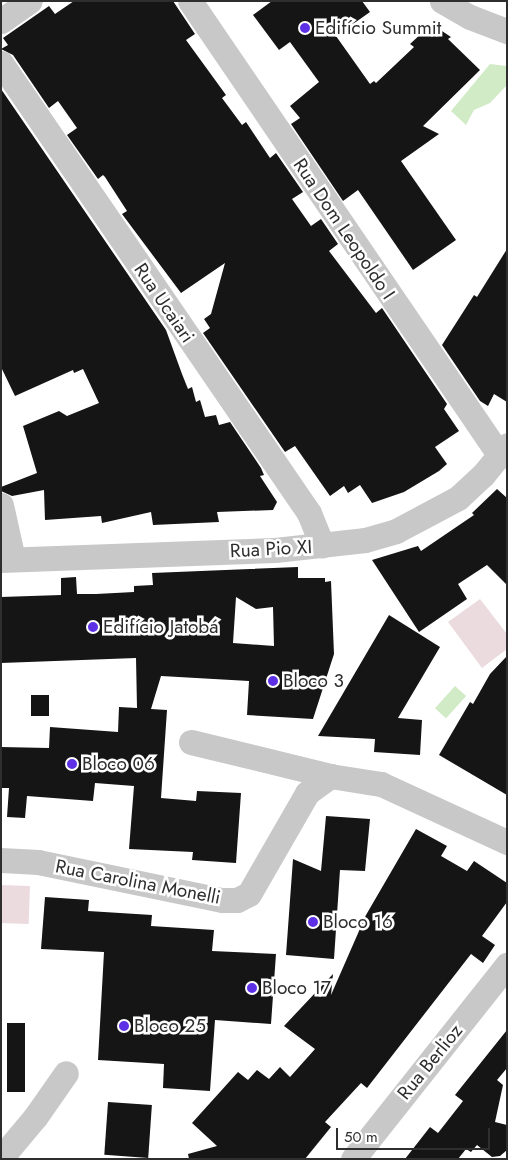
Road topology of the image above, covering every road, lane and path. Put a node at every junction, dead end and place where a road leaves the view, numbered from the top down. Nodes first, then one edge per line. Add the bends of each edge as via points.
1 (30, 1) edge
2 (190, 1) edge
3 (442, 1) edge
4 (1, 21) edge
5 (507, 31) edge
6 (1, 62) edge
7 (503, 450) edge
8 (1, 505) edge
9 (322, 546) junction
10 (7, 560) edge
11 (192, 742) dead end
12 (330, 776) junction
13 (507, 842) edge
14 (1, 860) edge
15 (507, 966) edge
16 (66, 1073) dead end
17 (11, 1134) edge
18 (1, 1158) edge
19 (353, 1159) edge

1 - 4 street
2 - 7 street, Rua Dom Leopoldo I
3 - 5 street via 470,17
6 - 9 street, Rua Ucaiari via 308,513
7 - 9 street, Rua Pio XI via 458,498 431,514 396,531 365,540
8 - 10 street
9 - 10 street, Rua Pio XI
11 - 12 street
12 - 13 street via 381,784
12 - 14 street, Rua Carolina Monelli via 307,793 249,894 237,900 222,900 38,862
15 - 19 street, Rua Berlioz
16 - 17 street
17 - 18 street

